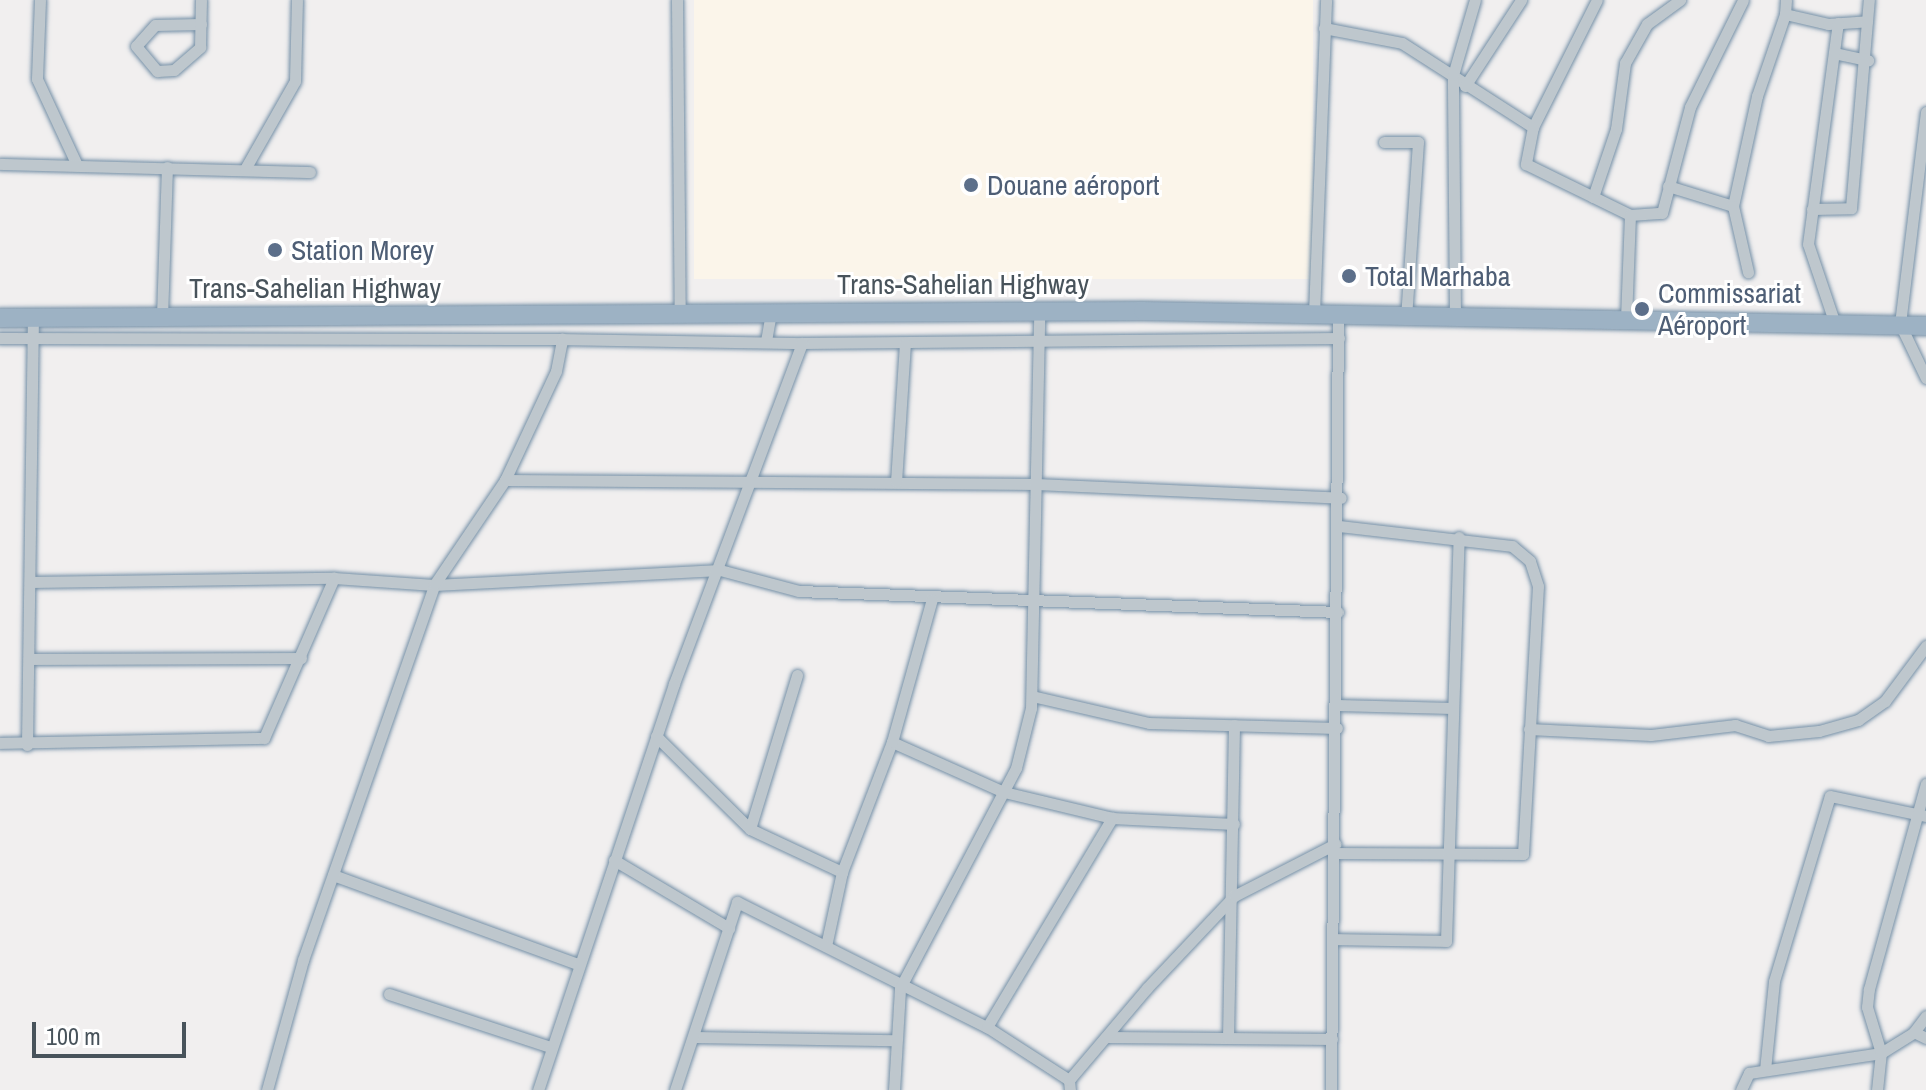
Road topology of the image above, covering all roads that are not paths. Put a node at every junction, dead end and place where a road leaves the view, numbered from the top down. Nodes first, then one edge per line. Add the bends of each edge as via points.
1 (40, 0) edge
2 (201, 0) edge
3 (297, 0) edge
4 (677, 0) edge
5 (1326, 0) edge
6 (1475, 0) edge
7 (1521, 0) edge
8 (1597, 0) edge
9 (1680, 0) edge
10 (1743, 0) edge
11 (1786, 0) edge
12 (1869, 0) edge
13 (1785, 14) junction
14 (1867, 21) junction
15 (1838, 23) junction
16 (201, 24) junction
17 (1324, 28) junction
18 (1834, 53) junction
19 (1868, 60) junction
20 (1453, 75) junction
21 (1465, 86) junction
22 (1926, 112) edge
23 (1533, 127) junction
24 (1384, 142) dead end
25 (0, 164) edge
26 (77, 165) junction
27 (167, 167) junction
28 (245, 169) junction
29 (310, 172) dead end
30 (1668, 186) junction
31 (1593, 197) junction
32 (1733, 206) junction
33 (1812, 209) junction
34 (1630, 215) junction
35 (1748, 272) dead end
36 (1039, 311) junction
37 (771, 313) junction
38 (680, 314) junction
39 (1314, 314) junction
40 (1338, 315) junction
41 (162, 317) junction
42 (1406, 317) junction
43 (1455, 317) junction
44 (0, 318) edge
45 (33, 318) junction
46 (1626, 320) junction
47 (1835, 324) junction
48 (1900, 324) junction
49 (1926, 326) edge
50 (0, 338) edge
51 (1339, 338) junction
52 (33, 339) junction
53 (562, 339) junction
54 (766, 341) junction
55 (1038, 341) junction
56 (802, 343) junction
57 (905, 344) junction
58 (1926, 378) edge
59 (505, 480) junction
60 (754, 482) junction
61 (896, 482) junction
62 (1036, 484) junction
63 (1341, 498) junction
64 (1340, 526) junction
65 (1459, 537) junction
66 (720, 570) junction
67 (334, 578) junction
68 (30, 582) junction
69 (434, 585) junction
70 (932, 599) junction
71 (1034, 603) junction
72 (1338, 612) junction
73 (1926, 646) edge
74 (301, 658) junction
75 (29, 659) junction
76 (797, 675) dead end
77 (1032, 696) junction
78 (1337, 705) junction
79 (1452, 708) junction
80 (1234, 725) junction
81 (1337, 728) junction
82 (1529, 729) junction
83 (656, 736) junction
84 (892, 742) junction
85 (0, 743) edge
86 (27, 745) junction
87 (1926, 784) edge
88 (1004, 792) junction
89 (1923, 814) edge
90 (1112, 818) junction
91 (1234, 824) junction
92 (750, 829) junction
93 (1335, 848) junction
94 (1449, 854) junction
95 (614, 860) junction
96 (842, 872) junction
97 (333, 875) junction
98 (1234, 896) junction
99 (729, 928) junction
100 (1333, 939) junction
101 (826, 946) junction
102 (578, 964) junction
103 (900, 988) junction
104 (389, 994) dead end
105 (1926, 1016) edge
106 (987, 1027) junction
107 (1914, 1032) junction
108 (694, 1037) junction
109 (1106, 1037) junction
110 (1228, 1038) junction
111 (1926, 1038) edge
112 (1332, 1039) junction
113 (895, 1040) junction
114 (550, 1047) junction
115 (1881, 1053) junction
116 (1765, 1070) junction
117 (1070, 1085) edge
118 (267, 1090) edge
119 (538, 1090) edge
120 (675, 1090) edge
121 (894, 1090) edge
122 (1331, 1090) edge
123 (1741, 1090) edge
124 (1877, 1090) edge

1 - 26 street via 37,79
2 - 16 street
3 - 28 street via 295,81
4 - 38 street
5 - 17 street
6 - 20 street
7 - 21 street
8 - 23 street
9 - 31 street via 1647,24 1625,63 1616,129
10 - 30 street via 1690,107
11 - 13 street
12 - 14 street
13 - 15 street
13 - 32 street via 1757,96
14 - 15 street
14 - 19 street
15 - 18 street
16 - 16 street via 200,47 174,70 157,71 136,46 155,25
17 - 20 street via 1402,43
17 - 39 street
18 - 19 street
18 - 33 street
19 - 33 street via 1851,208
20 - 21 street
20 - 43 street
21 - 23 street
22 - 48 street
23 - 31 street via 1526,164
24 - 42 street via 1418,142
25 - 26 street
26 - 27 street
27 - 28 street
27 - 41 street
28 - 29 street
30 - 32 street
30 - 34 street via 1661,215
31 - 34 street
32 - 35 street
33 - 47 street via 1810,260
34 - 46 street
36 - 37 highway, Trans-Sahelian Highway
36 - 39 highway, Trans-Sahelian Highway
36 - 55 street
37 - 38 highway, Trans-Sahelian Highway
37 - 54 street
38 - 41 highway, Trans-Sahelian Highway
39 - 40 highway, Trans-Sahelian Highway
40 - 42 highway, Trans-Sahelian Highway
40 - 51 street
41 - 45 highway, Trans-Sahelian Highway
42 - 43 highway, Trans-Sahelian Highway
43 - 46 highway, Trans-Sahelian Highway
44 - 45 highway, Trans-Sahelian Highway
45 - 52 street
46 - 47 highway, Trans-Sahelian Highway
47 - 48 highway, Trans-Sahelian Highway
48 - 49 highway, Trans-Sahelian Highway
48 - 58 street
50 - 52 street
51 - 55 street
51 - 63 street
52 - 53 street
52 - 68 street
53 - 54 street
53 - 59 street via 556,371
54 - 56 street
55 - 57 street
55 - 62 street
56 - 57 street
56 - 60 street
57 - 61 street
59 - 60 street
59 - 69 street
60 - 61 street
60 - 66 street
61 - 62 street
62 - 63 street
62 - 71 street
63 - 64 street
64 - 65 street
64 - 72 street
65 - 79 street
65 - 82 street via 1512,546 1537,574
66 - 69 street
66 - 70 street via 799,591
66 - 83 street
67 - 68 street
67 - 69 street
67 - 74 street
68 - 75 street
69 - 97 street
70 - 71 street
70 - 84 street
71 - 72 street
71 - 77 street
72 - 78 street
73 - 82 street via 1885,701 1858,720 1819,731 1768,736 1735,725 1651,735
74 - 75 street
74 - 86 street via 264,738
75 - 86 street
76 - 92 street
77 - 80 street via 1128,720
77 - 88 street via 1021,756
78 - 79 street
78 - 81 street
79 - 94 street
80 - 81 street
80 - 91 street
81 - 93 street
82 - 94 street via 1523,854
83 - 92 street
83 - 95 street
84 - 88 street
84 - 96 street
85 - 86 street
87 - 89 street
88 - 90 street
88 - 103 street
89 - 115 street via 1869,989 1867,1007
89 - 116 street via 1875,810 1830,796 1774,981
90 - 91 street
90 - 106 street
91 - 98 street
92 - 96 street
93 - 94 street
93 - 98 street
93 - 100 street
94 - 100 street via 1446,941
95 - 99 street
95 - 102 street
96 - 101 street
97 - 102 street
97 - 118 street
98 - 109 street
98 - 110 street
99 - 101 street via 737,902
99 - 108 street
100 - 112 street
101 - 103 street
102 - 114 street
103 - 106 street
103 - 113 street
104 - 114 street
105 - 107 street
106 - 117 street
107 - 111 street
107 - 115 street
108 - 113 street
108 - 120 street
109 - 110 street
109 - 117 street
110 - 112 street
112 - 122 street
113 - 121 street
114 - 119 street
115 - 116 street
115 - 124 street
116 - 123 street via 1743,1075

